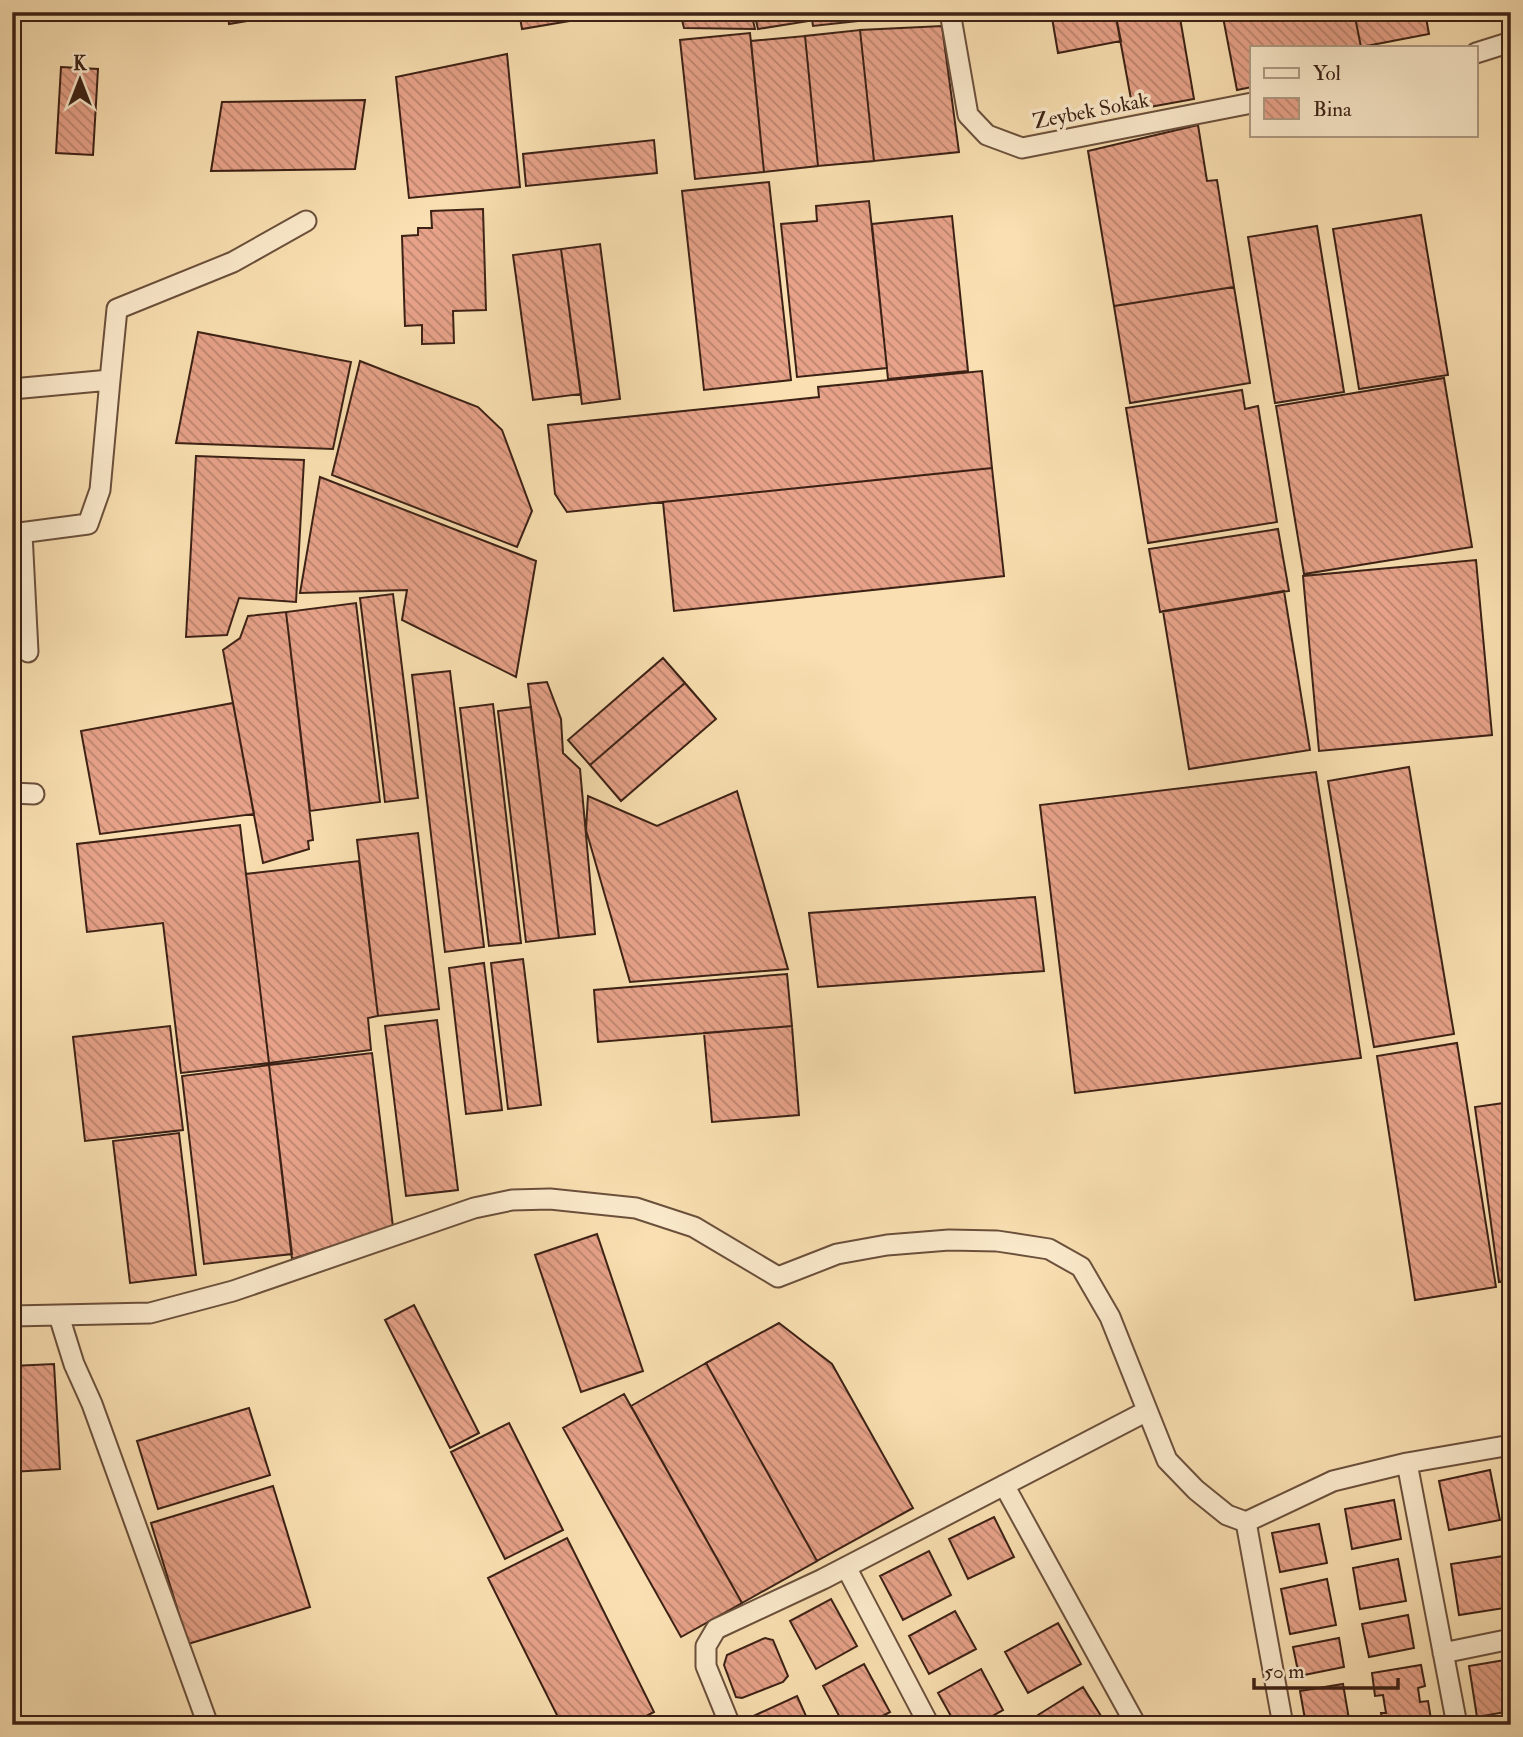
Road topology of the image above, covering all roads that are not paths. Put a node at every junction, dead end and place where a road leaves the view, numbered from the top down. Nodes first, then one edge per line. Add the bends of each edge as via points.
1 (950, 12) edge
2 (1511, 42) edge
3 (1478, 52) edge
4 (1250, 103) edge
5 (306, 221) dead end
6 (110, 380) junction
7 (12, 389) edge
8 (17, 533) edge
9 (28, 652) dead end
10 (12, 793) edge
11 (34, 794) dead end
12 (12, 1316) edge
13 (59, 1316) junction
14 (1147, 1411) junction
15 (1511, 1445) edge
16 (1407, 1463) junction
17 (1003, 1485) junction
18 (1246, 1522) junction
19 (846, 1567) junction
20 (1511, 1639) edge
21 (1443, 1653) junction
22 (208, 1725) edge
23 (730, 1725) edge
24 (929, 1725) edge
25 (1136, 1725) edge
26 (1283, 1725) edge
27 (1457, 1725) edge

1 - 4 street, Zeybek Sokak via 968,115 987,135 1023,148
2 - 3 street
5 - 6 street via 233,262 117,309
6 - 7 street
6 - 8 street via 100,490 88,524
8 - 9 street
10 - 11 street
12 - 13 street
13 - 14 street via 150,1313 233,1291 474,1208 550,1199 636,1208 694,1227 778,1277 837,1254 887,1245 997,1241 1049,1249 1082,1267 1110,1317
13 - 22 street
14 - 17 street
14 - 18 street via 1167,1461 1227,1515
15 - 16 street
16 - 18 street via 1333,1481
16 - 21 street
17 - 19 street
17 - 25 street
18 - 26 street
19 - 23 street via 716,1629 706,1646 706,1666
19 - 24 street
20 - 21 street
21 - 27 street

